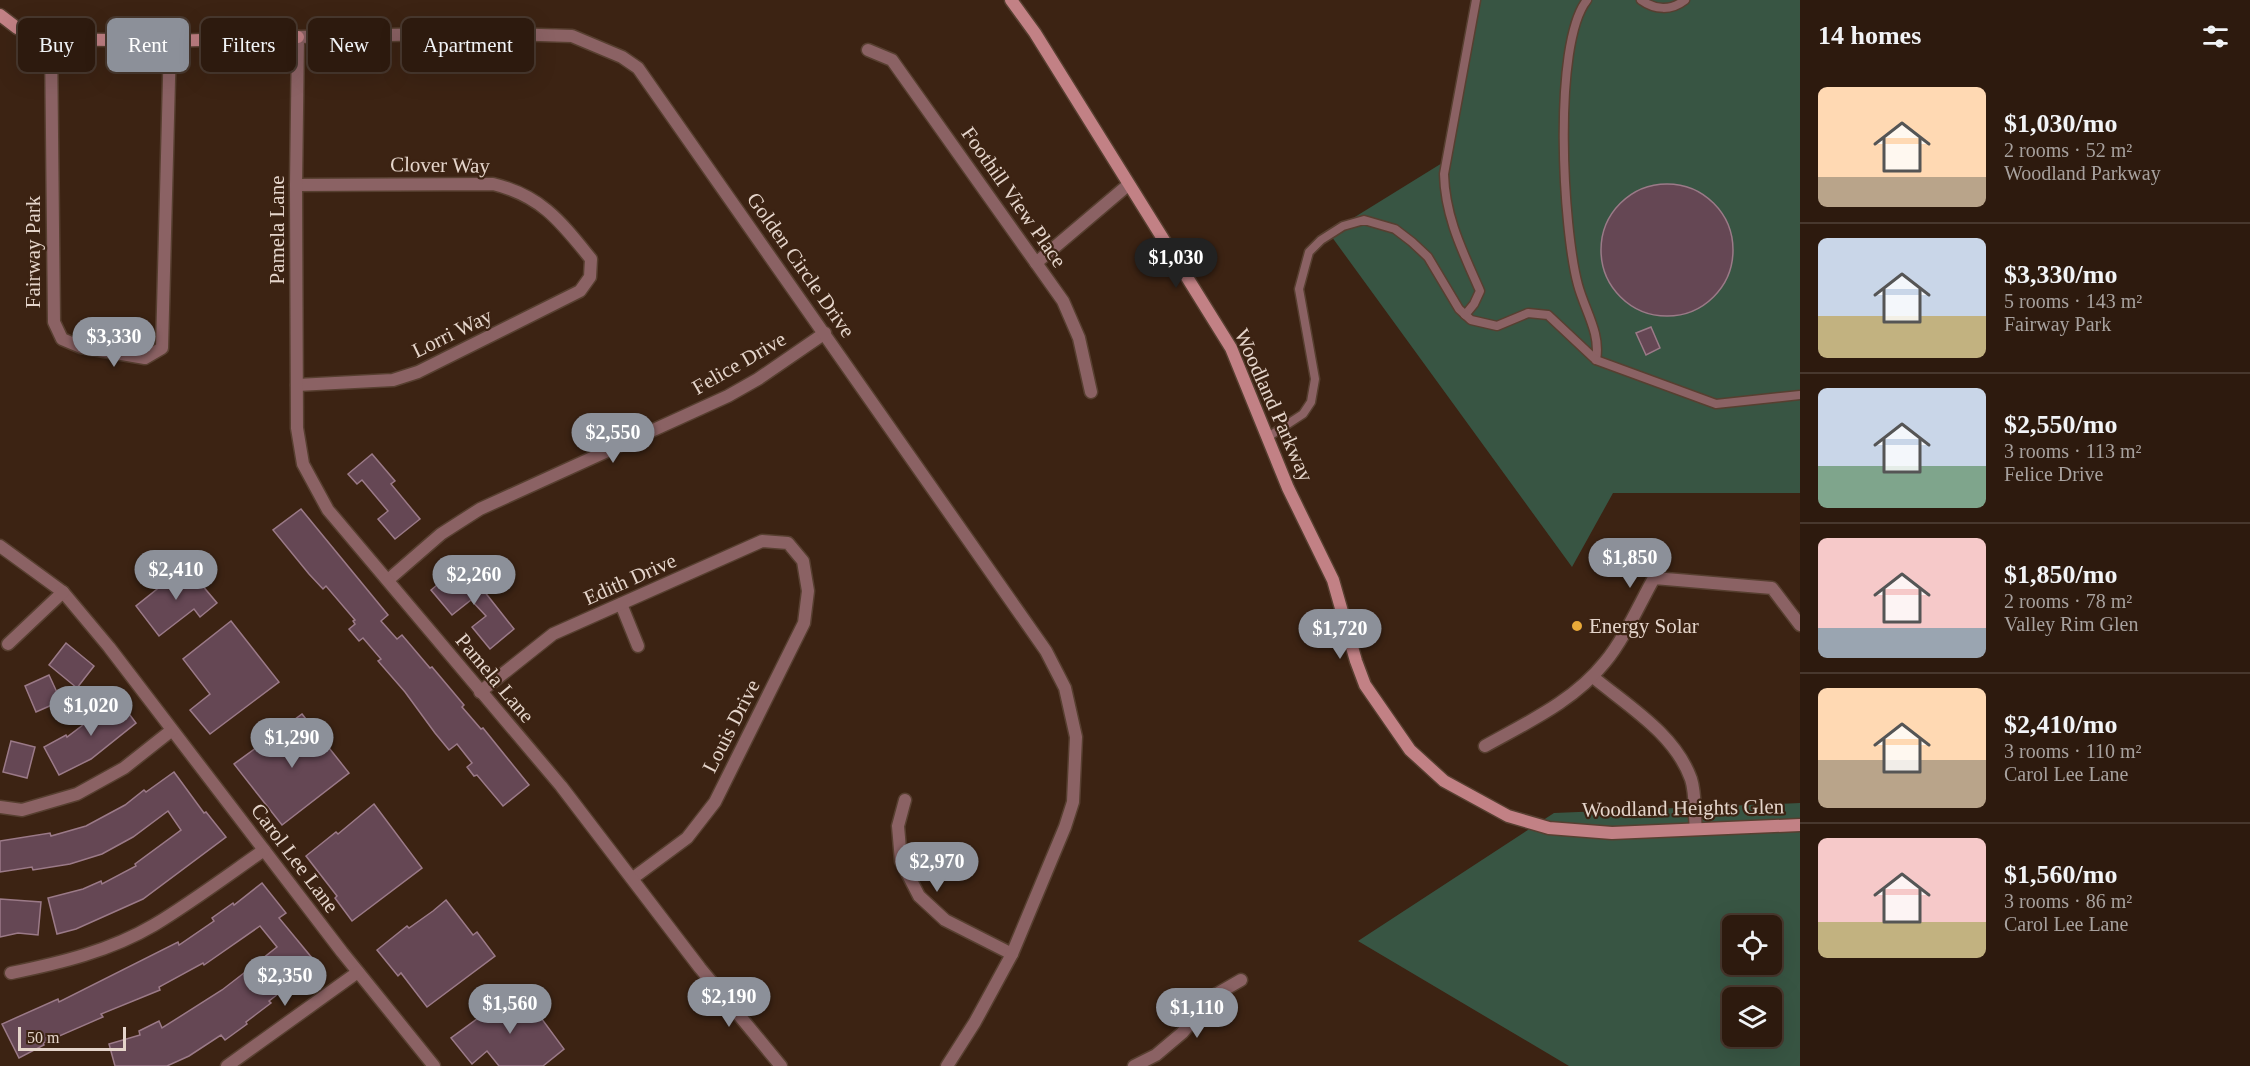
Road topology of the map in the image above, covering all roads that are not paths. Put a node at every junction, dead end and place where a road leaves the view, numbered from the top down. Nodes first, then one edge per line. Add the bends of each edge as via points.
1 (1011, 0) edge
2 (1476, 0) edge
3 (1587, 0) edge
4 (1641, 0) edge
5 (1685, 0) edge
6 (0, 15) edge
7 (18, 28) edge
8 (298, 37) junction
9 (189, 40) edge
10 (868, 50) dead end
11 (51, 72) edge
12 (169, 72) edge
13 (296, 184) junction
14 (1128, 185) junction
15 (591, 259) joint
16 (1036, 263) junction
17 (1465, 315) junction
18 (825, 333) junction
19 (1596, 360) junction
20 (297, 385) junction
21 (1091, 392) dead end
22 (1800, 395) edge
23 (1268, 437) junction
24 (0, 546) edge
25 (803, 561) joint
26 (388, 580) junction
27 (63, 592) junction
28 (621, 604) junction
29 (1800, 625) edge
30 (8, 644) dead end
31 (638, 646) dead end
32 (1593, 677) junction
33 (480, 692) junction
34 (1390, 720) joint
35 (172, 730) junction
36 (1485, 746) dead end
37 (905, 800) dead end
38 (0, 807) edge
39 (1800, 825) edge
40 (1696, 829) junction
41 (264, 850) junction
42 (633, 878) junction
43 (1012, 954) junction
44 (358, 972) junction
45 (11, 973) dead end
46 (1241, 980) dead end
47 (227, 1066) edge
48 (434, 1066) edge
49 (782, 1066) edge
50 (948, 1066) edge
51 (1134, 1066) edge

1 - 14 street, Woodland Parkway
2 - 17 lane via 1444,174 1455,236 1479,291
3 - 19 lane via 1575,19 1569,46 1563,141 1572,250 1578,285 1597,337
4 - 5 lane via 1662,9
6 - 7 street, Golden Circle Drive
8 - 9 street, Golden Circle Drive
8 - 13 street, Pamela Lane
8 - 18 street, Golden Circle Drive via 479,33 572,36 622,57 638,68
10 - 16 street, Foothill View Place via 892,60
11 - 12 street, Fairway Park via 54,322 62,339 81,347 145,358 162,348
13 - 15 street, Clover Way via 493,184 516,189 554,214
13 - 20 street, Pamela Lane
14 - 16 street
14 - 23 street, Woodland Parkway via 1231,348
15 - 20 street, Lorri Way via 590,277 580,291 418,372 393,380
16 - 21 street, Foothill View Place via 1063,301 1079,338
17 - 19 lane via 1497,327 1528,313 1548,315
17 - 23 lane via 1428,257 1395,229 1364,220 1343,226 1310,252 1299,289 1315,379 1311,402 1303,414
18 - 26 street, Felice Drive via 728,396 480,509 441,534
18 - 43 street, Golden Circle Drive via 1046,651 1065,688 1076,737 1073,802
19 - 22 lane via 1716,404
20 - 26 street, Pamela Lane via 297,428 303,464 328,510
23 - 34 street, Woodland Parkway via 1332,580 1365,685
24 - 27 street, Carol Lee Lane
25 - 28 street, Edith Drive via 788,543 762,541
25 - 42 street, Louis Drive via 808,591 804,623 715,801 687,838
26 - 33 street, Pamela Lane
27 - 30 street
27 - 35 street, Carol Lee Lane
28 - 31 street
28 - 33 street, Edith Drive via 553,634
29 - 32 street via 1772,588 1653,578 1607,660
32 - 36 street via 1559,705
32 - 40 street via 1664,735 1677,751 1691,780
33 - 42 street, Pamela Lane
34 - 40 street, Woodland Heights Glen via 1410,750 1444,781 1508,816 1549,828 1591,832
35 - 38 street via 124,768 77,794 22,810
35 - 41 street, Carol Lee Lane
37 - 43 street via 898,826 902,861 919,896 945,920
39 - 40 street, Woodland Heights Glen
41 - 44 street, Carol Lee Lane
41 - 45 street via 153,925 102,949 54,965
42 - 49 street, Pamela Lane via 700,968
43 - 50 street, Golden Circle Drive
44 - 47 street
44 - 48 street, Carol Lee Lane
46 - 51 street via 1215,995 1182,1033 1156,1055

